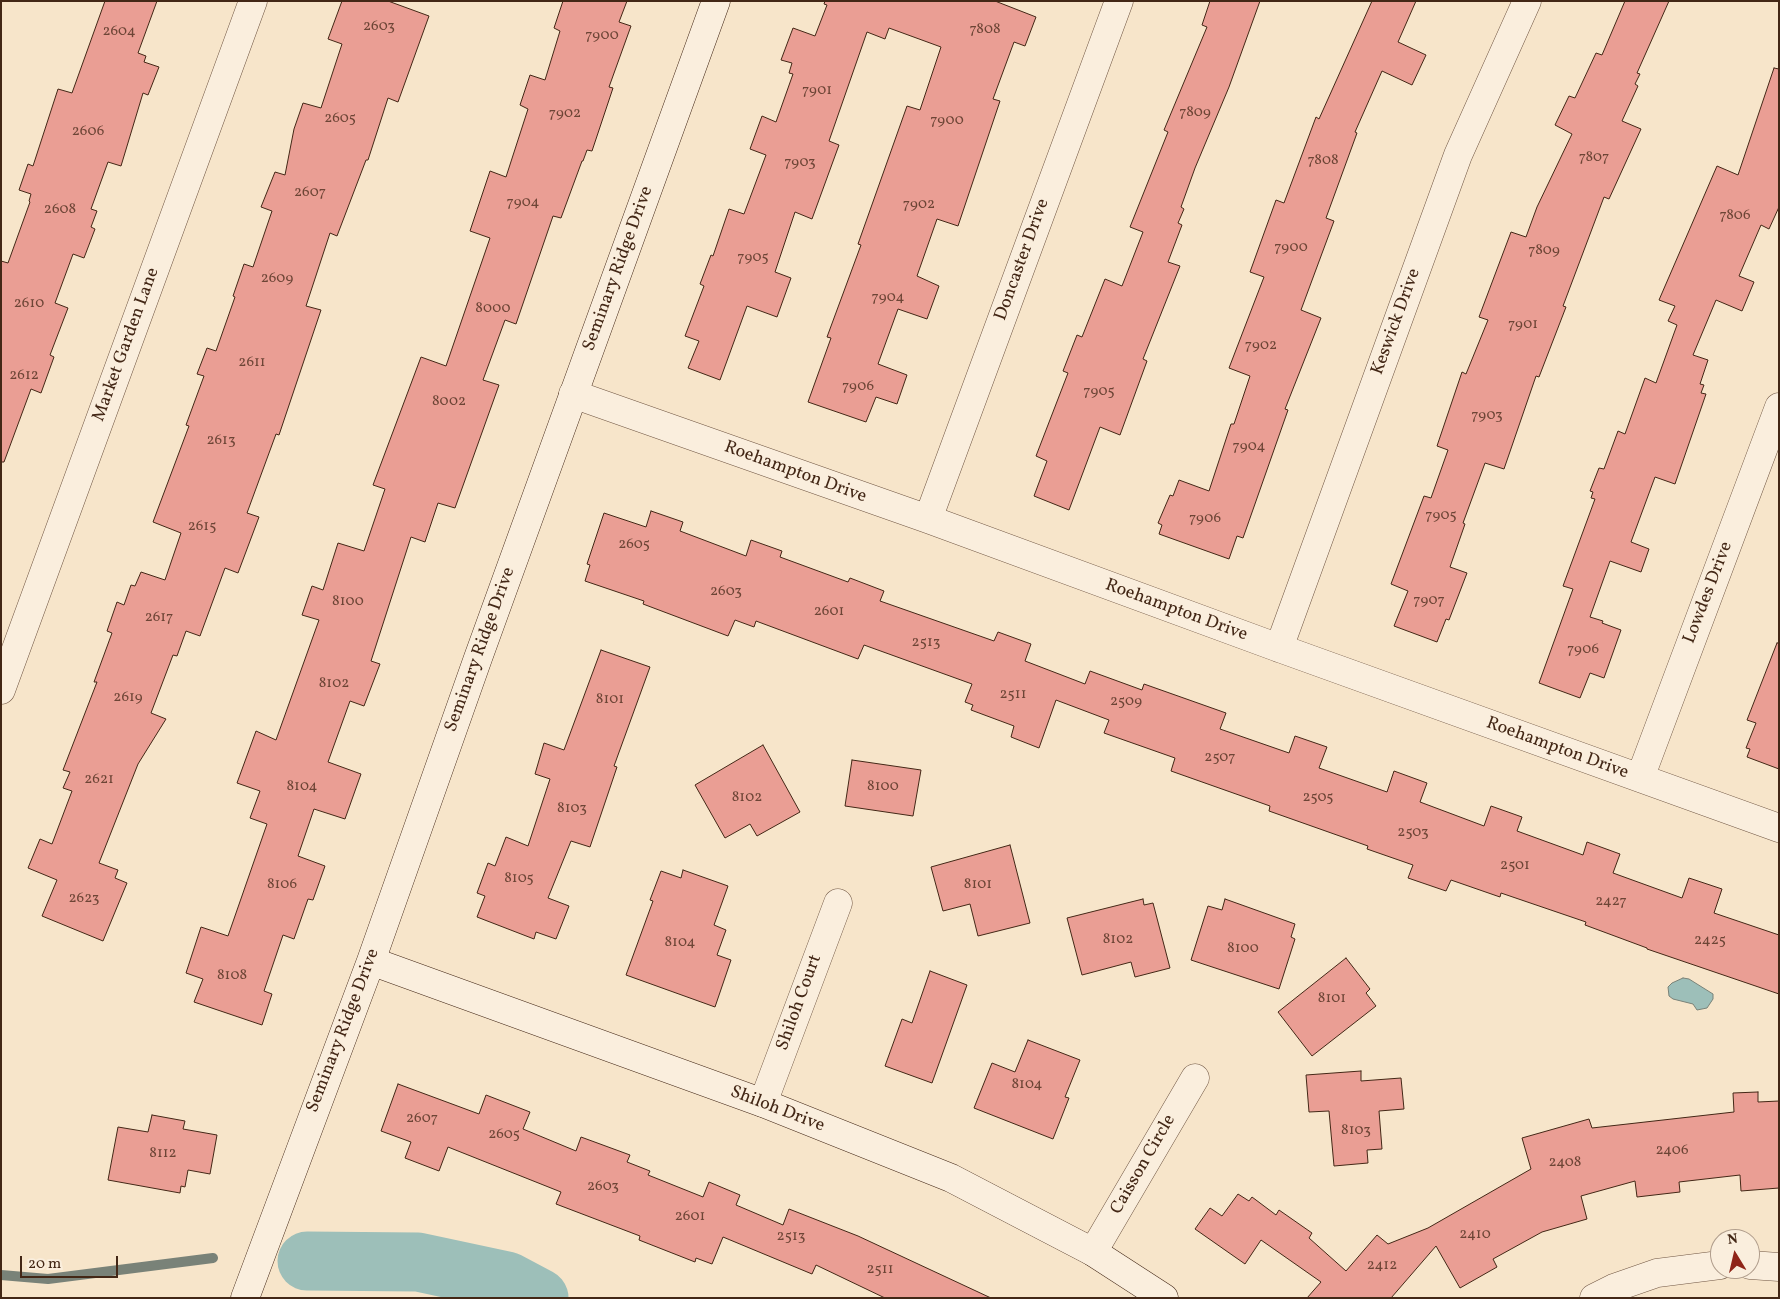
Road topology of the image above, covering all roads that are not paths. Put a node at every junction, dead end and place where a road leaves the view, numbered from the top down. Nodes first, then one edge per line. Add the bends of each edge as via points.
1 (253, 1) edge
2 (716, 1) edge
3 (1119, 1) edge
4 (1527, 1) edge
5 (573, 394) junction
6 (1779, 407) edge
7 (928, 519) junction
8 (1279, 648) junction
9 (1, 690) edge
10 (1640, 778) junction
11 (1779, 828) edge
12 (838, 903) dead end
13 (371, 961) junction
14 (1195, 1078) dead end
15 (763, 1104) junction
16 (1093, 1252) junction
17 (1710, 1266) edge
18 (1760, 1266) edge
19 (1779, 1267) edge
20 (245, 1298) edge
21 (1164, 1298) edge
22 (1594, 1298) edge

1 - 9 street, Market Garden Lane
2 - 5 street, Seminary Ridge Drive
3 - 7 street, Doncaster Drive
4 - 8 street, Keswick Drive via 1458,155
5 - 7 street, Roehampton Drive
5 - 13 street, Seminary Ridge Drive
6 - 10 street, Lowdes Drive
7 - 8 street, Roehampton Drive
8 - 10 street, Roehampton Drive
10 - 11 street, Roehampton Drive
12 - 15 street, Shiloh Court
13 - 15 street, Shiloh Drive
13 - 20 street, Seminary Ridge Drive
14 - 16 street, Caisson Circle
15 - 16 street, Shiloh Drive via 950,1178
16 - 21 street, Shiloh Drive
17 - 22 street via 1657,1273
18 - 19 street

